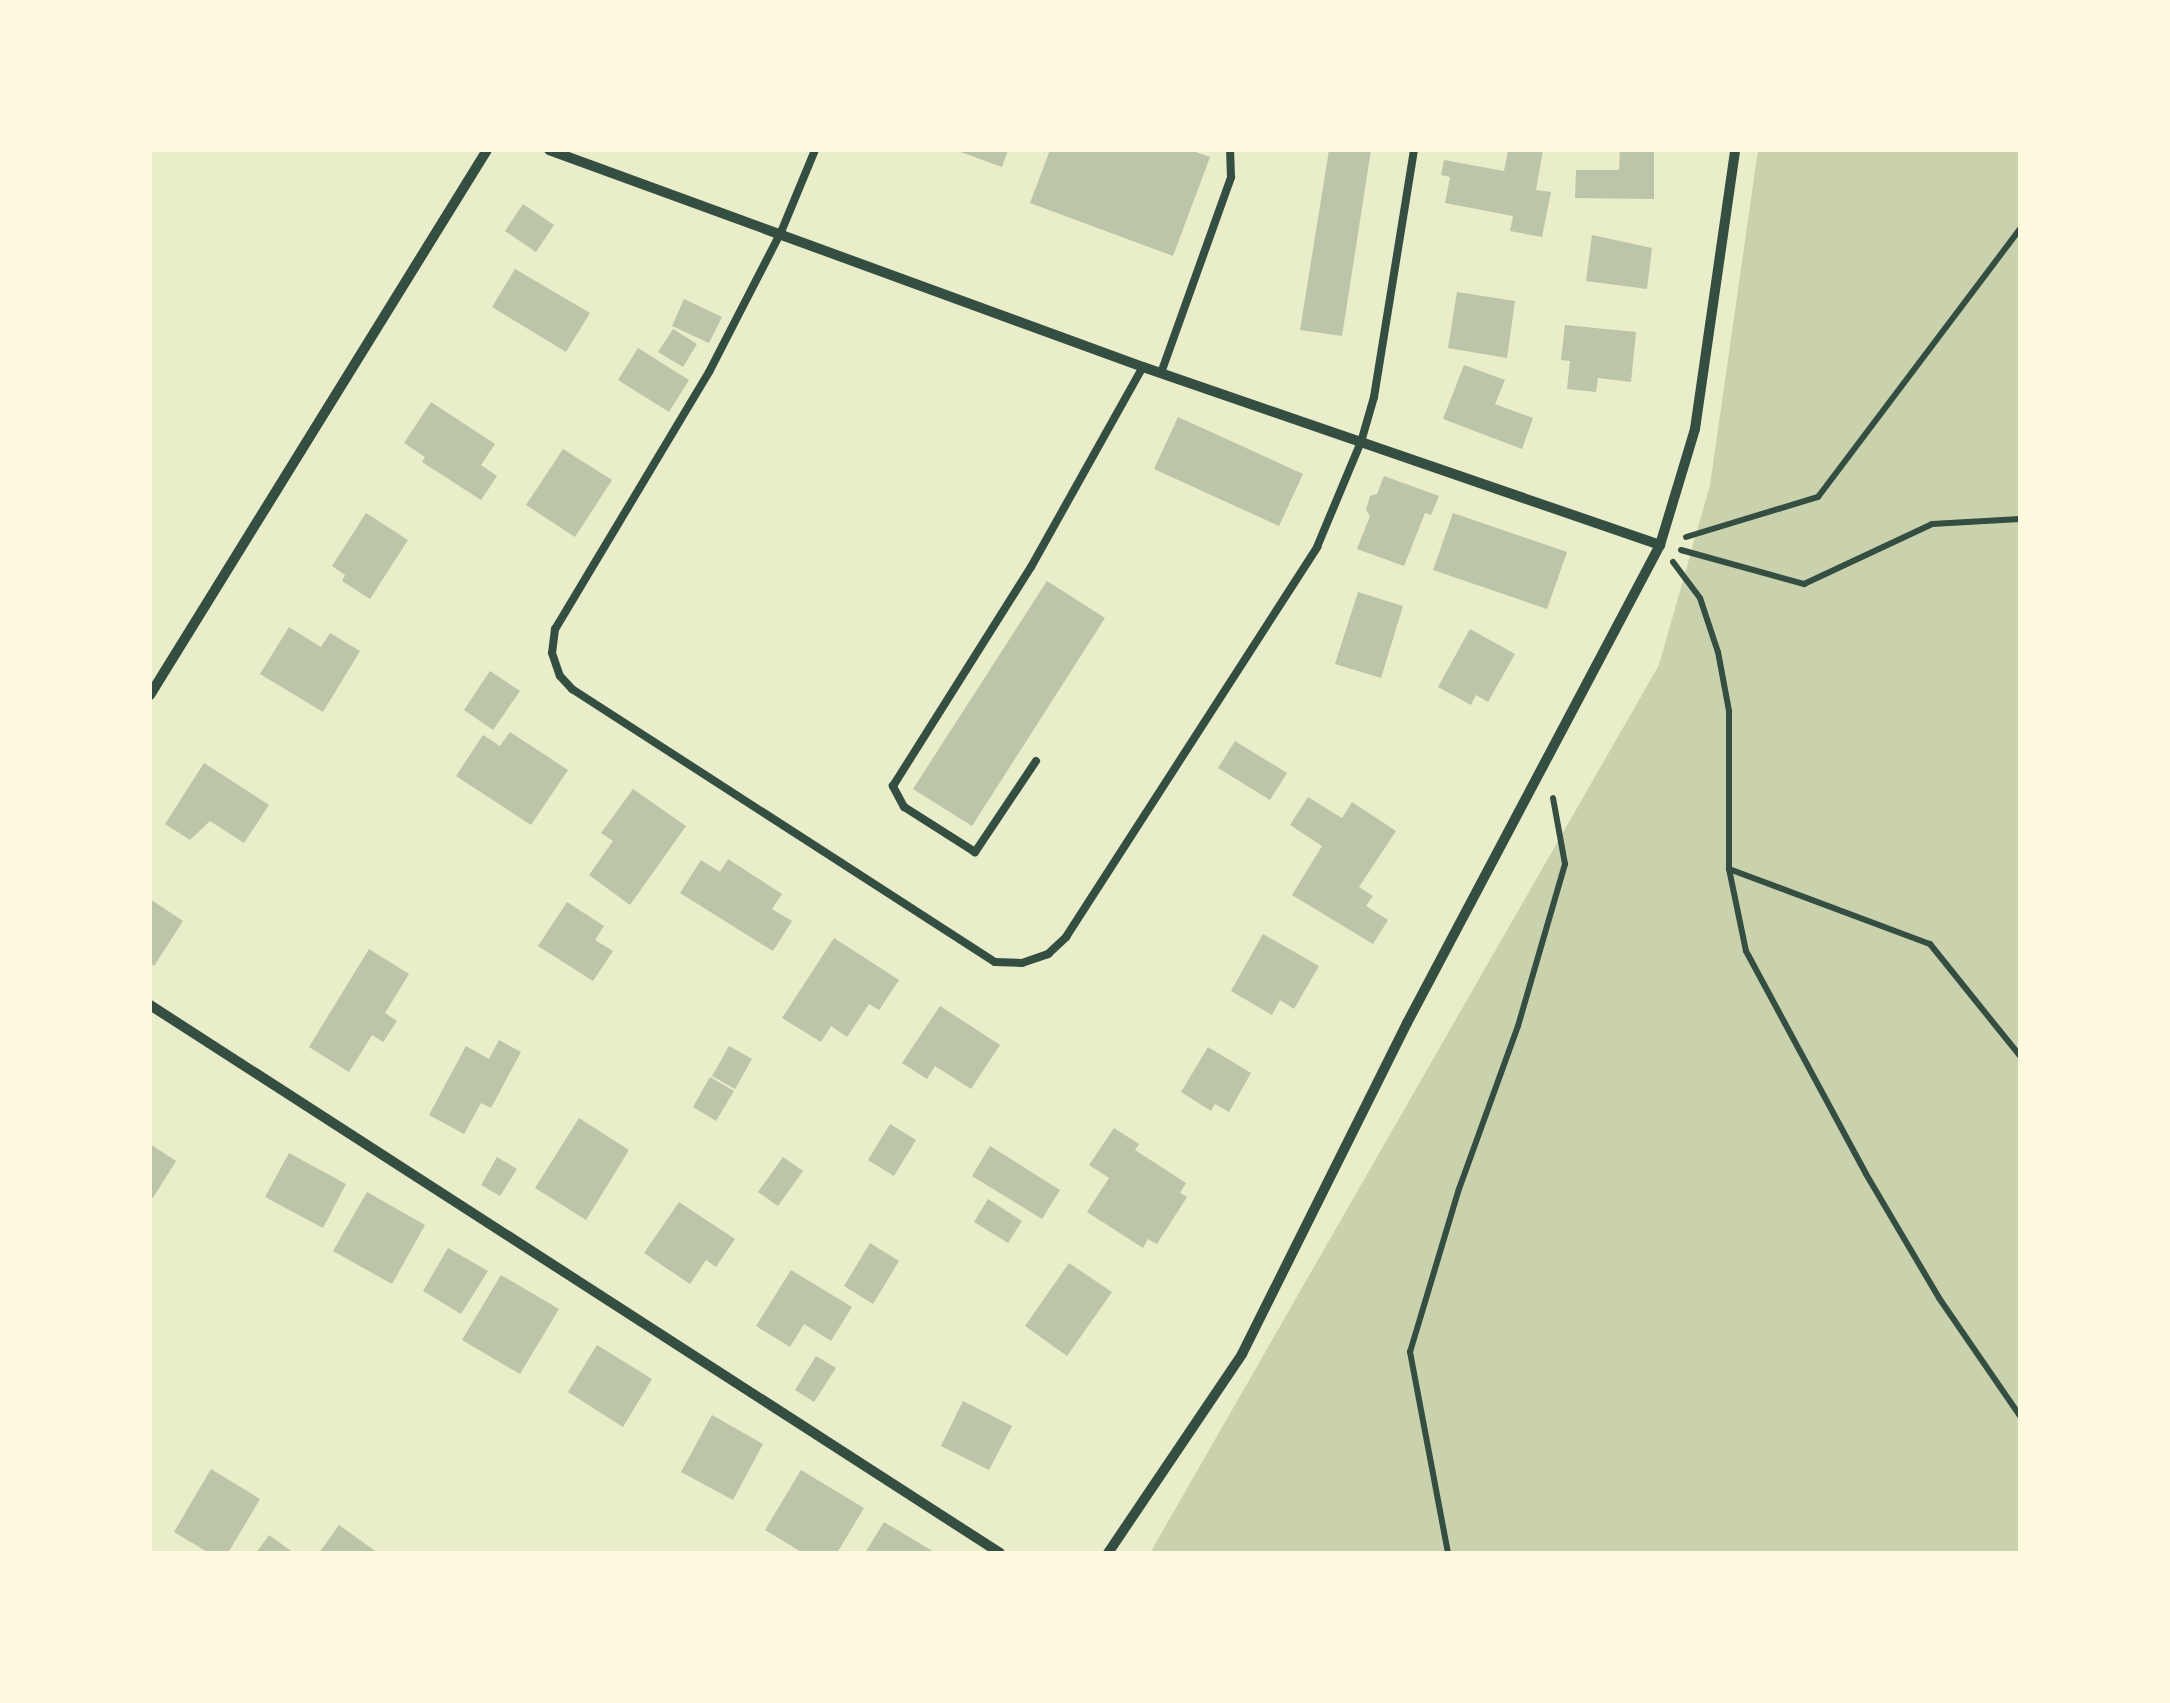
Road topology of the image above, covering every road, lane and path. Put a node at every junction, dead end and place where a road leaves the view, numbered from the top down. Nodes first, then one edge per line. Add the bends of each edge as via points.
1 (487, 150) edge
2 (550, 150) edge
3 (815, 150) edge
4 (1230, 150) edge
5 (1414, 150) edge
6 (1735, 150) edge
7 (2020, 229) edge
8 (781, 232) junction
9 (1143, 367) junction
10 (1162, 373) junction
11 (1362, 442) junction
12 (2020, 520) edge
13 (1660, 545) junction
14 (150, 695) edge
15 (1036, 760) dead end
16 (1546, 760) junction
17 (1729, 869) junction
18 (150, 1005) edge
19 (2020, 1056) edge
20 (2020, 1416) edge
21 (1000, 1553) edge
22 (1108, 1553) edge
23 (1448, 1553) edge

1 - 14 street
2 - 8 street
3 - 8 lane
4 - 10 lane via 1231,177
5 - 11 lane
6 - 13 street via 1695,430
7 - 13 path via 1818,497
8 - 9 street
8 - 11 lane via 709,372 556,630 552,653 572,689 995,962 1022,963 1048,954 1066,938 1318,547
9 - 10 street
9 - 15 lane via 1031,567 893,786 904,807 975,852
10 - 11 street
11 - 13 street
12 - 13 path via 1932,524 1804,584
13 - 16 street
13 - 17 path via 1700,598 1718,652 1729,711
16 - 22 street via 1242,1354
16 - 23 path via 1565,864 1410,1352
17 - 19 path via 1930,944
17 - 20 path via 1746,951 1884,1206
18 - 21 street

